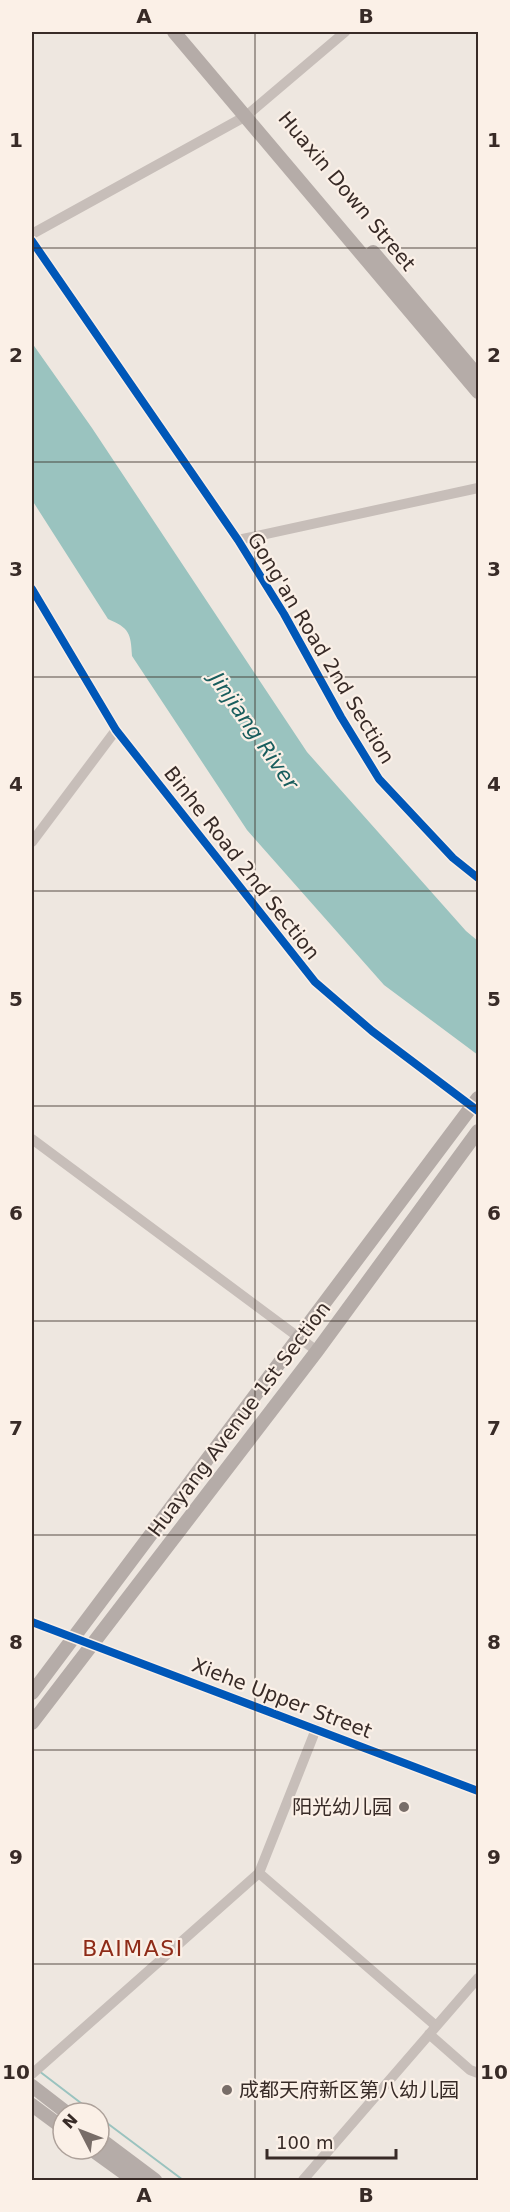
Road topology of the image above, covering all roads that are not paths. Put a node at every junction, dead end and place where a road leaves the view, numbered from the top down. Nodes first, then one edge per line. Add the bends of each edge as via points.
1 (174, 32) edge
2 (186, 32) edge
3 (345, 32) edge
4 (250, 113) junction
5 (32, 234) edge
6 (32, 241) edge
7 (478, 376) edge
8 (478, 392) edge
9 (478, 488) edge
10 (238, 540) junction
11 (32, 589) edge
12 (116, 730) junction
13 (32, 842) edge
14 (478, 878) edge
15 (478, 1098) edge
16 (478, 1111) edge
17 (477, 1134) edge
18 (32, 1139) edge
19 (298, 1338) junction
20 (317, 1351) junction
21 (32, 1622) edge
22 (74, 1637) junction
23 (93, 1644) junction
24 (32, 1693) edge
25 (32, 1723) edge
26 (316, 1729) junction
27 (478, 1791) edge
28 (259, 1873) junction
29 (478, 1978) edge
30 (432, 2030) junction
31 (478, 2073) edge
32 (34, 2075) edge
33 (57, 2101) edge
34 (32, 2105) edge
35 (51, 2119) edge
36 (111, 2147) edge
37 (107, 2161) edge
38 (134, 2181) edge
39 (155, 2181) edge
40 (303, 2181) edge

1 - 4 main road
2 - 4 main road, Huaxin Down Street
3 - 4 street
4 - 5 street
4 - 7 main road, Huaxin Down Street
4 - 8 main road
6 - 10 street, Gong'an Road 2nd Section
9 - 10 street
10 - 14 street, Gong'an Road 2nd Section via 379,779 453,858
11 - 12 street, Binhe Road 2nd Section
12 - 13 street
12 - 16 street, Binhe Road 2nd Section via 315,982 372,1031
15 - 19 main road, Huayang Avenue 1st Section
17 - 20 main road, Huayang Avenue 1st Section
18 - 19 street
19 - 20 street
19 - 22 main road, Huayang Avenue 1st Section
20 - 23 main road, Huayang Avenue 1st Section
21 - 22 street, Xiehe Upper Street
22 - 23 street, Xiehe Upper Street
22 - 24 main road, Huayang Avenue 1st Section
23 - 25 main road, Huayang Avenue 1st Section
23 - 26 street, Xiehe Upper Street
26 - 27 street, Xiehe Upper Street
26 - 28 street
28 - 30 street
28 - 32 street
29 - 30 street
30 - 31 street via 470,2070
30 - 40 street
32 - 33 main road
34 - 35 main road
36 - 39 main road
37 - 38 main road

